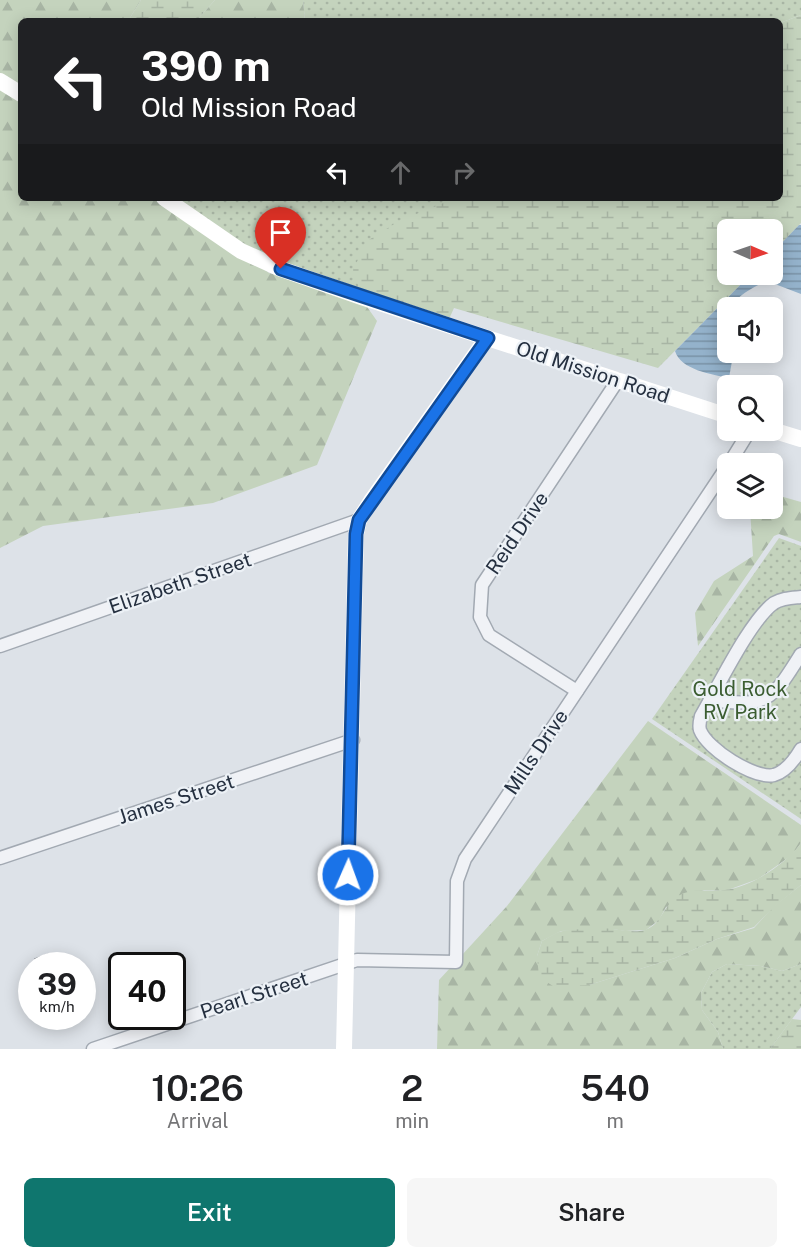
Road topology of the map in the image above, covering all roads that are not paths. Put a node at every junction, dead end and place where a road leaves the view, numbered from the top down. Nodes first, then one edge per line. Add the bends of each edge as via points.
1 (0, 81) edge
2 (18, 92) edge
3 (168, 201) edge
4 (488, 338) junction
5 (618, 380) junction
6 (717, 412) edge
7 (783, 433) edge
8 (801, 439) edge
9 (717, 481) edge
10 (359, 520) junction
11 (801, 597) edge
12 (0, 645) edge
13 (801, 654) edge
14 (577, 691) junction
15 (710, 700) junction
16 (353, 741) junction
17 (801, 749) edge
18 (0, 858) edge
19 (346, 965) junction
20 (93, 1049) edge
21 (344, 1049) edge

1 - 2 street
3 - 4 street, Old Mission Road via 242,250 281,269
4 - 5 street, Old Mission Road
4 - 10 street
5 - 6 street, Old Mission Road
5 - 14 street, Reid Drive via 483,585 480,617 489,635
7 - 8 street
9 - 14 street, Mills Drive
10 - 12 street, Elizabeth Street
10 - 16 street
11 - 15 street via 784,598 772,605 753,627
13 - 15 street via 772,696 741,704
14 - 19 street, Mills Drive via 465,859 457,881 456,962 357,960
15 - 17 street via 700,716 700,730 711,746 743,768 759,775 776,775 793,762
16 - 18 street, James Street
16 - 19 street
19 - 20 street, Pearl Street
19 - 21 street

